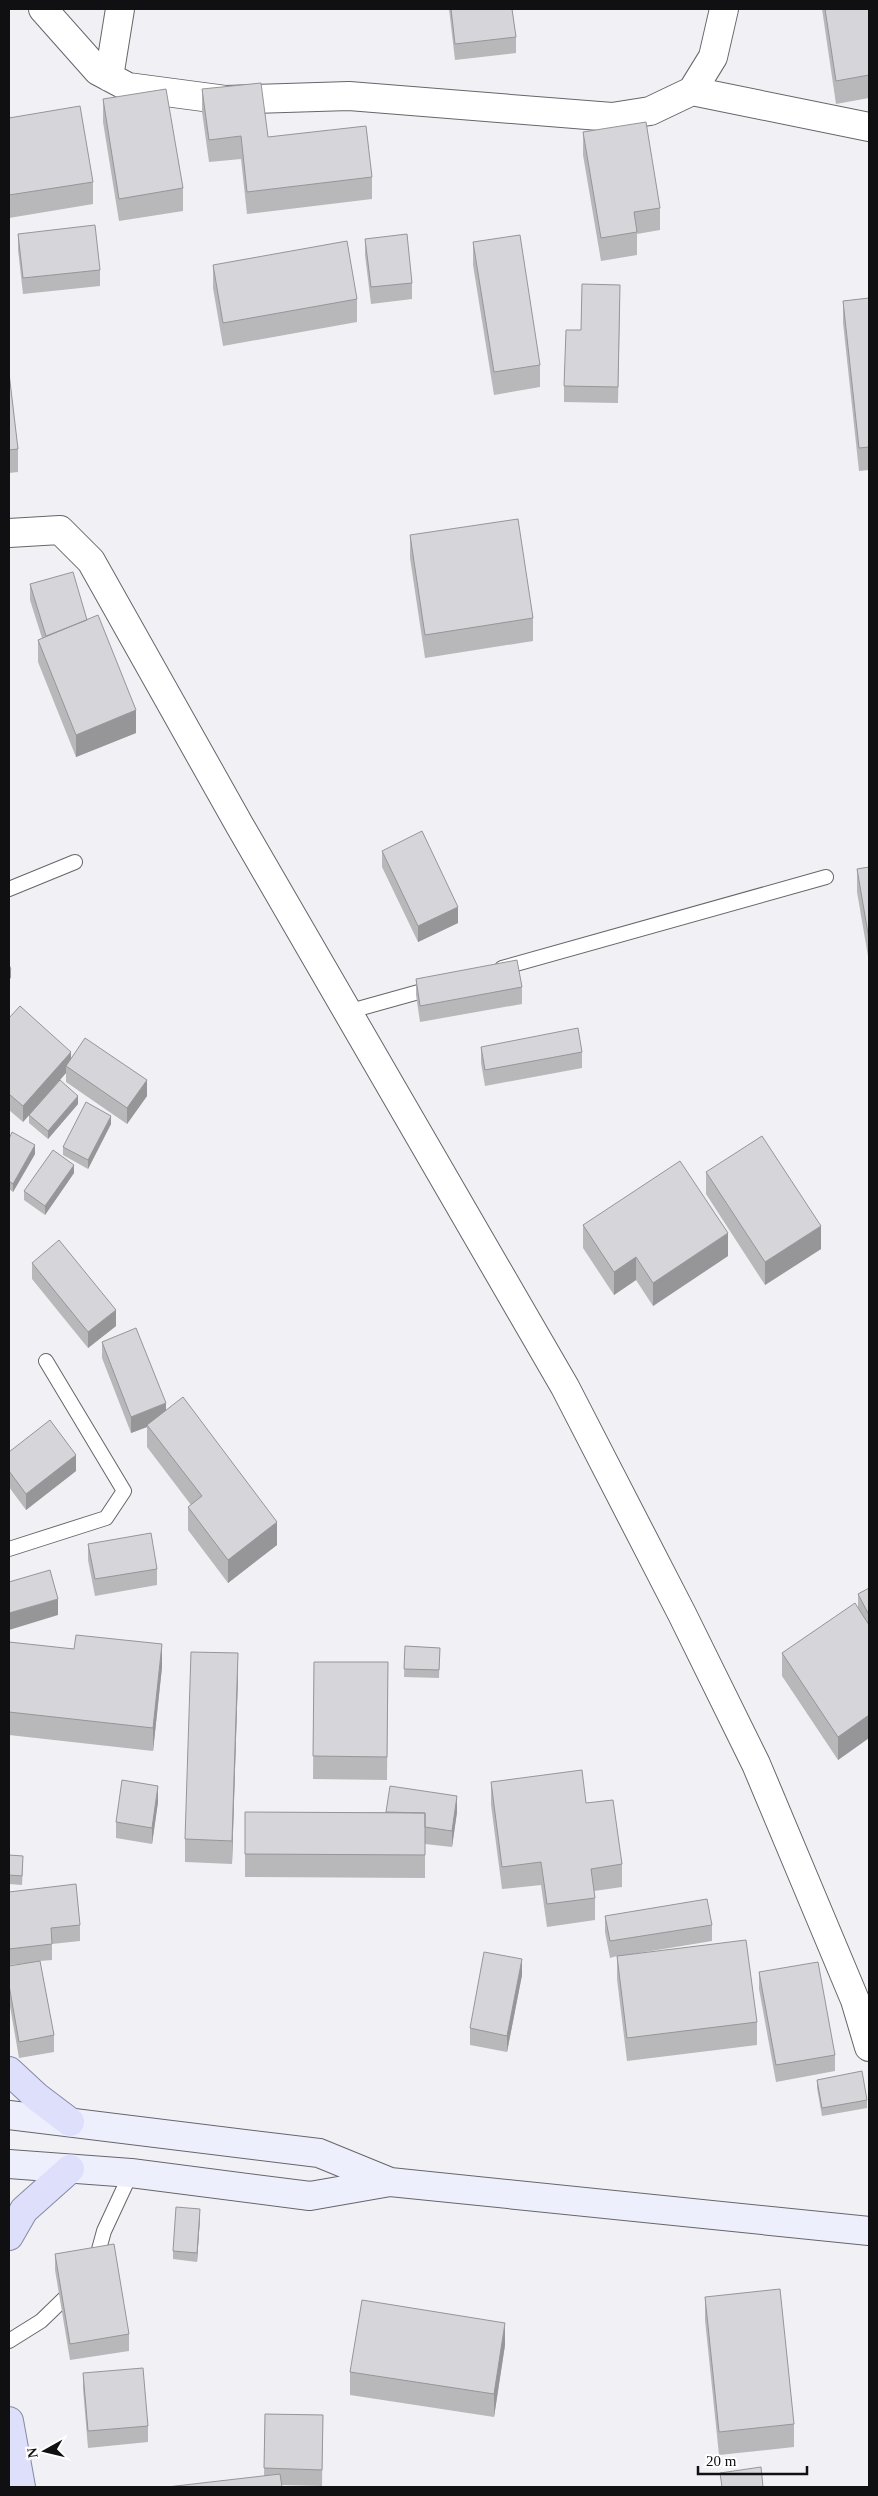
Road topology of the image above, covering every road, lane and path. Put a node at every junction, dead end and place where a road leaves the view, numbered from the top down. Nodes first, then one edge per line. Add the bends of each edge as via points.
1 (44, 9) edge
2 (120, 9) edge
3 (724, 9) edge
4 (109, 77) junction
5 (692, 91) junction
6 (869, 127) edge
7 (9, 534) edge
8 (75, 862) dead end
9 (826, 877) dead end
10 (9, 889) edge
11 (491, 971) edge
12 (443, 985) edge
13 (347, 1012) junction
14 (46, 1361) dead end
15 (9, 1550) edge
16 (869, 2047) edge
17 (9, 2071) edge
18 (9, 2115) edge
19 (70, 2122) junction
20 (9, 2164) edge
21 (70, 2169) junction
22 (130, 2173) junction
23 (390, 2182) junction
24 (869, 2231) edge
25 (9, 2236) edge
26 (9, 2341) edge
27 (9, 2421) edge
28 (21, 2487) edge

1 - 4 street via 98,71
2 - 4 street
3 - 5 street via 713,57
4 - 5 street via 128,88 226,100 349,96 612,117 650,111
5 - 6 street
7 - 13 street via 60,530 91,561
8 - 10 lane
9 - 11 lane
12 - 13 lane
13 - 16 street via 565,1388 682,1614 756,1764 855,2000
14 - 15 lane via 124,1491 106,1518
17 - 19 main road
18 - 19 main road
19 - 23 main road via 319,2152
20 - 21 main road
21 - 22 main road
21 - 25 main road via 24,2210
22 - 23 main road via 310,2196
22 - 26 lane via 104,2230 98,2253 68,2297 41,2321
23 - 24 main road
27 - 28 main road

